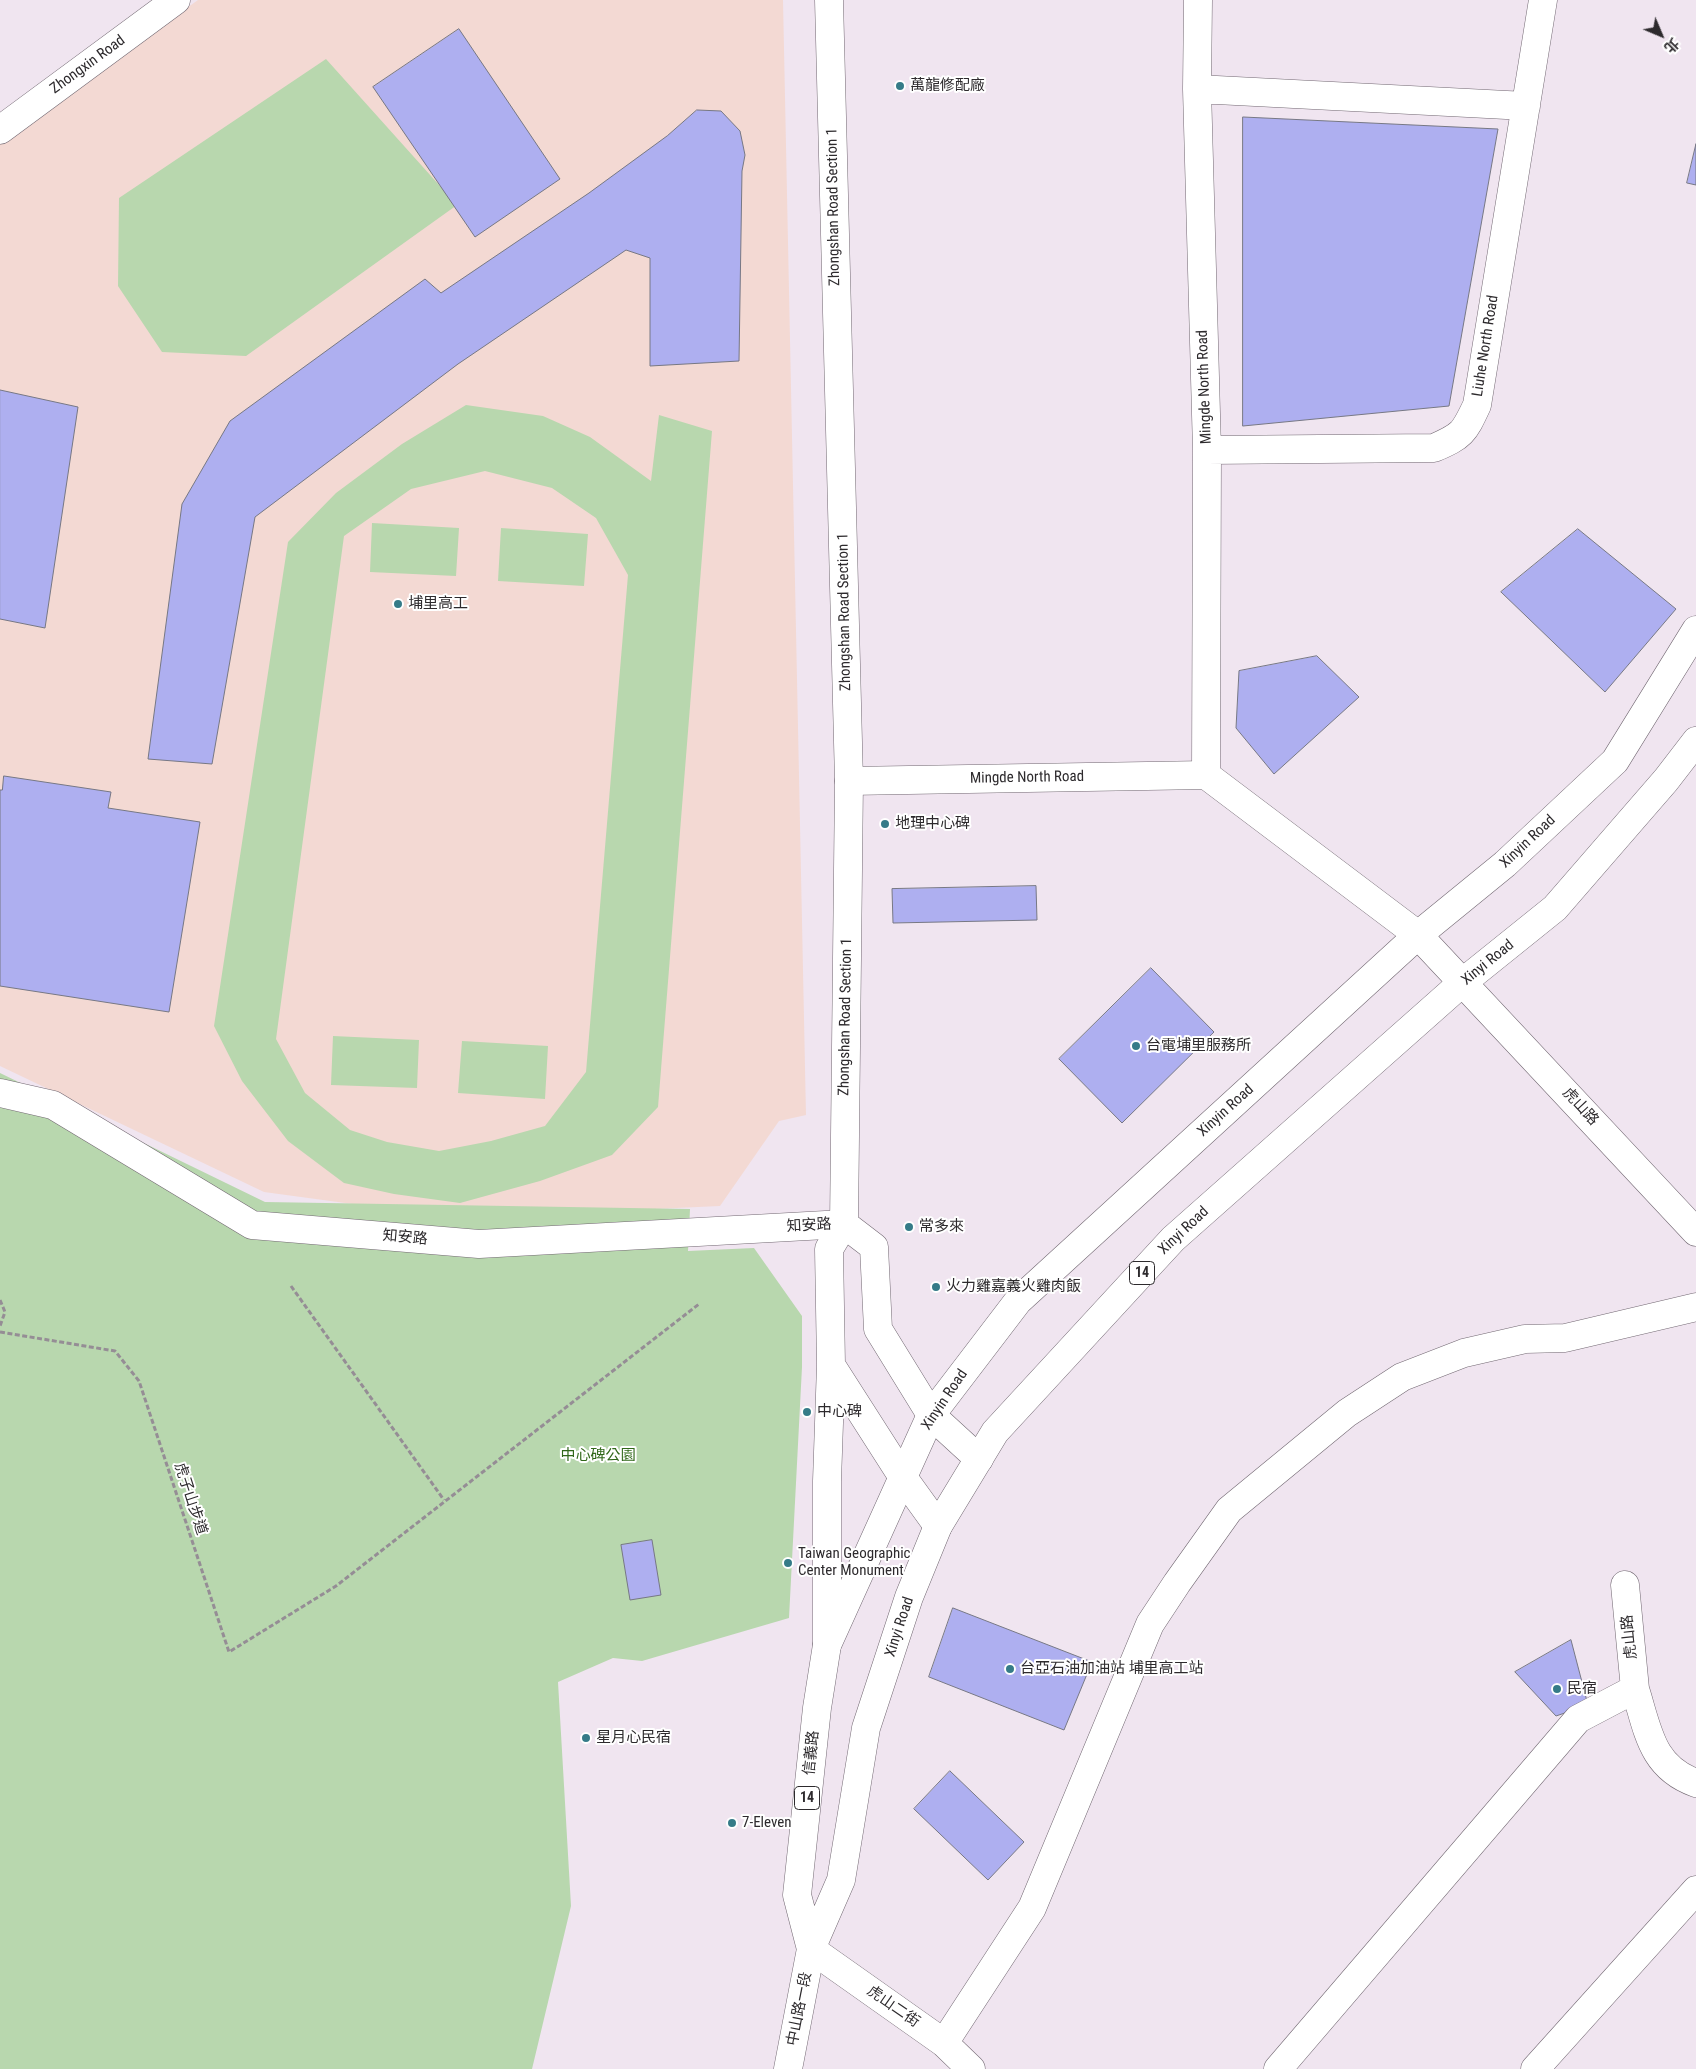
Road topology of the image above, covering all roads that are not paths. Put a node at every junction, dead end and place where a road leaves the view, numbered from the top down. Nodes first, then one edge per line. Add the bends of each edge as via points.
1 (176, 0) edge
2 (829, 0) edge
3 (1198, 0) edge
4 (1543, 0) edge
5 (1197, 89) junction
6 (1526, 106) junction
7 (0, 130) edge
8 (1207, 450) junction
9 (1696, 630) edge
10 (1696, 741) edge
11 (1206, 775) junction
12 (849, 781) junction
13 (1418, 935) junction
14 (1463, 982) junction
15 (0, 1093) edge
16 (844, 1224) junction
17 (1696, 1232) edge
18 (1696, 1307) edge
19 (831, 1365) junction
20 (931, 1416) junction
21 (979, 1459) junction
22 (902, 1476) junction
23 (938, 1526) junction
24 (1625, 1585) dead end
25 (827, 1645) junction
26 (1635, 1689) junction
27 (1696, 1783) edge
28 (1696, 1890) edge
29 (811, 1949) junction
30 (944, 2043) junction
31 (788, 2069) edge
32 (971, 2069) edge
33 (1278, 2069) edge
34 (1535, 2069) edge

1 - 7 street, Zhongxin Road
2 - 12 street, Zhongshan Road Section 1
3 - 5 street, Mingde North Road
4 - 6 street, Liuhe North Road
5 - 6 street
5 - 8 street, Mingde North Road
6 - 8 street, Liuhe North Road via 1477,405 1467,427 1457,438 1434,448
8 - 11 street, Mingde North Road
9 - 13 street, Xinyin Road / 14 via 1615,762 1505,864
10 - 14 street, Xinyi Road / 14 via 1555,908
11 - 12 street, Mingde North Road
11 - 13 street
12 - 16 street, Zhongshan Road Section 1
13 - 14 street
13 - 20 street, Xinyin Road / 14 via 1018,1301
14 - 17 street, 虎山路
14 - 21 street, Xinyi Road / 14 via 1173,1239 995,1432
15 - 16 street, 知安路 via 53,1105 252,1225 479,1244
16 - 19 street via 829,1249
16 - 20 street via 874,1247 878,1329
18 - 30 street via 1565,1338 1525,1339 1464,1353 1402,1377 1347,1413 1229,1510 1150,1624 1032,1908
19 - 22 street
19 - 25 street
20 - 21 street
20 - 22 street, Xinyin Road / 14
21 - 23 street, Xinyi Road / 14
22 - 23 street
22 - 25 street, Xinyin Road / 14
23 - 29 street, Xinyi Road / 14 via 909,1597 866,1728 841,1880
24 - 26 street, 虎山路
25 - 29 street, 信義路 / 14 via 797,1895
26 - 27 street, 虎山路 via 1660,1758 1680,1777
26 - 33 street via 1578,1719
28 - 34 street
29 - 30 street, 虎山二街
29 - 31 street, 中山路一段 / 14
30 - 32 street, 虎山二街

